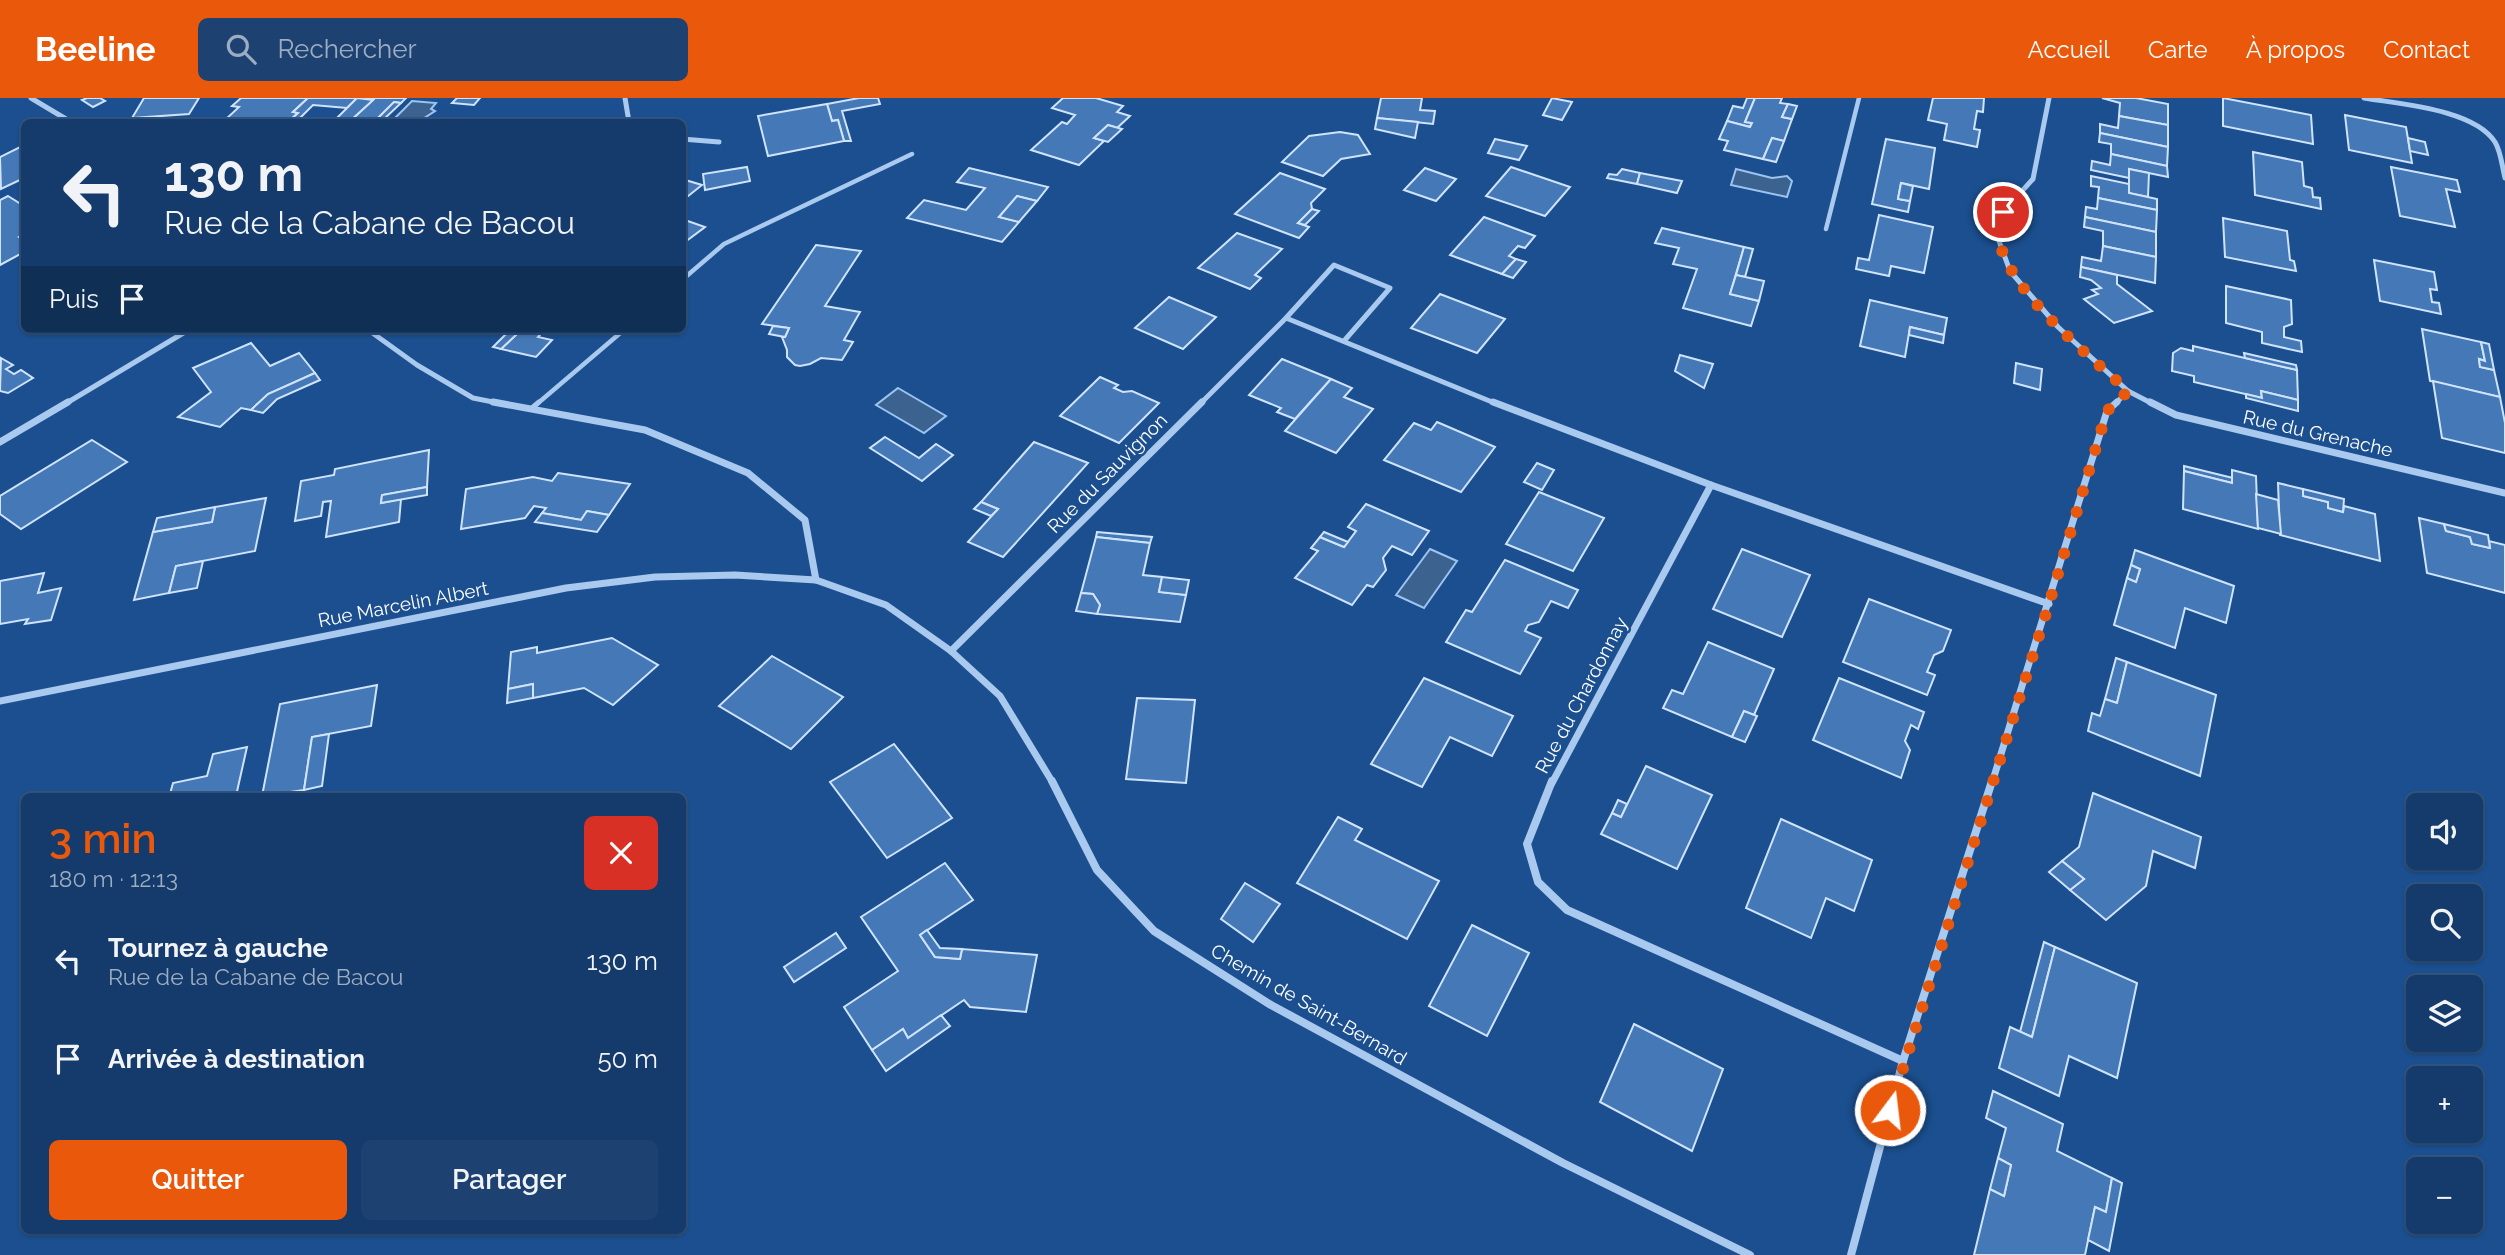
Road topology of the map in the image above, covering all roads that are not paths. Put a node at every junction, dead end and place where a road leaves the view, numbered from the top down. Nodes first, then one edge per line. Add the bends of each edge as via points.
1 (31, 98) edge
2 (625, 98) edge
3 (1859, 98) edge
4 (2049, 98) edge
5 (2364, 98) edge
6 (66, 119) edge
7 (628, 119) edge
8 (686, 139) edge
9 (719, 142) dead end
10 (912, 154) dead end
11 (2505, 178) edge
12 (1826, 229) dead end
13 (686, 277) edge
14 (1286, 318) junction
15 (183, 333) edge
16 (373, 333) edge
17 (620, 333) edge
18 (1344, 341) junction
19 (2128, 391) junction
20 (533, 407) junction
21 (0, 442) edge
22 (1711, 485) junction
23 (2505, 493) edge
24 (816, 580) junction
25 (2049, 604) junction
26 (951, 650) junction
27 (0, 701) edge
28 (1903, 1061) junction
29 (1750, 1255) edge
30 (1851, 1255) edge

1 - 6 street
2 - 7 street
3 - 12 lane
4 - 19 street, Rue du Grenache via 2033,179 2003,212 1999,241 2010,271 2058,327
5 - 11 street via 2473,123 2493,139
8 - 9 street
10 - 13 lane via 724,244
14 - 18 street
14 - 18 street, Rue du Sauvignon via 1334,265 1390,288
14 - 26 street, Rue du Sauvignon
15 - 21 street
16 - 20 street via 473,398
17 - 20 lane
18 - 22 street
19 - 23 street, Rue du Grenache via 2176,415
19 - 25 street via 2107,411
20 - 24 street via 645,430 748,473 805,520
22 - 25 street
22 - 28 street, Rue du Chardonnay via 1553,780 1527,844 1538,882 1567,910
24 - 26 street, Chemin de Saint-Bernard via 886,605
24 - 27 street, Rue Marcelin Albert via 656,577 566,588
25 - 28 street
26 - 29 street, Chemin de Saint-Bernard via 1000,696 1044,765 1097,870 1154,930 1270,1005 1563,1163
28 - 30 street

